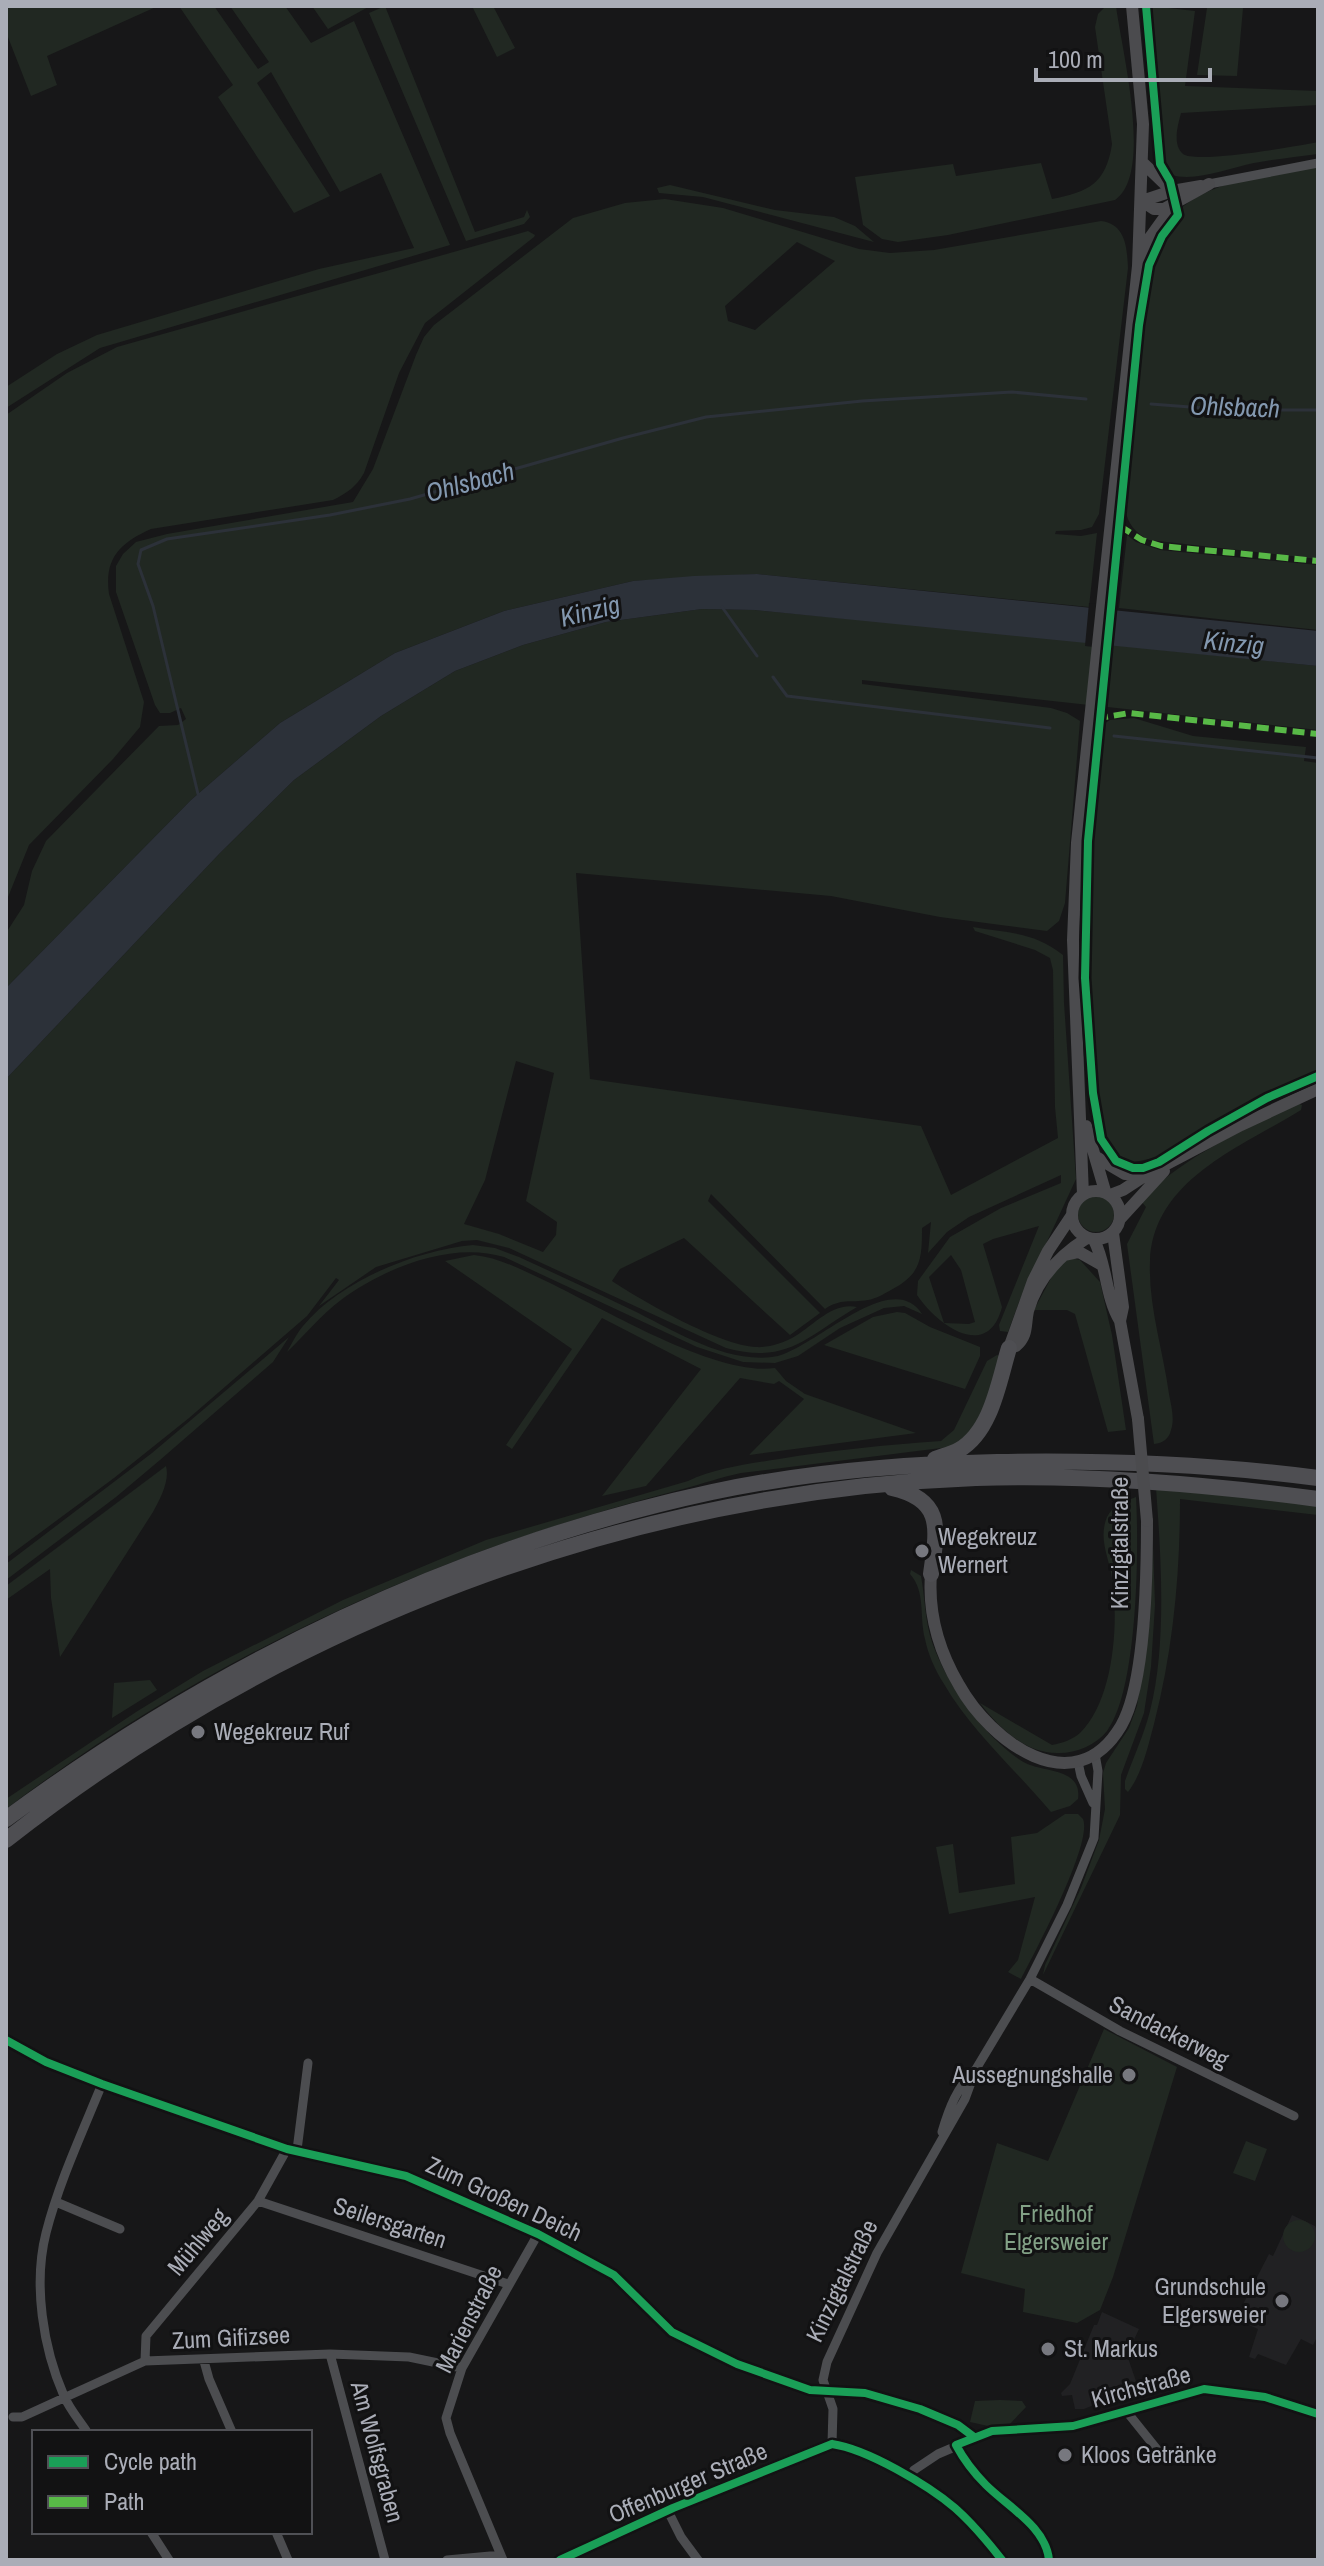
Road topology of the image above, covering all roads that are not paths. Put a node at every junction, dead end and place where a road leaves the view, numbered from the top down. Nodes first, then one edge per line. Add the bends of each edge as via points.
1 (1132, 6) edge
2 (1143, 163) junction
3 (1318, 163) edge
4 (1209, 184) junction
5 (1172, 191) junction
6 (1142, 201) junction
7 (1175, 204) junction
8 (1138, 266) junction
9 (1318, 1089) edge
10 (1082, 1115) junction
11 (1096, 1157) junction
12 (1172, 1163) junction
13 (1146, 1175) junction
14 (1107, 1194) junction
15 (1083, 1195) junction
16 (1072, 1215) junction
17 (1120, 1219) junction
18 (1113, 1233) junction
19 (1091, 1239) junction
20 (1062, 1256) junction
21 (1102, 1265) junction
22 (1120, 1321) junction
23 (1009, 1348) junction
24 (922, 1464) junction
25 (1318, 1478) edge
26 (878, 1485) junction
27 (1318, 1499) edge
28 (931, 1574) joint
29 (1095, 1754) junction
30 (1078, 1762) junction
31 (1095, 1808) junction
32 (6, 1819) edge
33 (6, 1840) edge
34 (1030, 1979) junction
35 (6, 2040) edge
36 (308, 2063) dead end
37 (102, 2084) junction
38 (1294, 2116) dead end
39 (292, 2150) junction
40 (258, 2201) junction
41 (56, 2202) junction
42 (120, 2229) dead end
43 (538, 2234) junction
44 (508, 2284) junction
45 (330, 2354) junction
46 (145, 2361) junction
47 (204, 2361) junction
48 (462, 2368) junction
49 (826, 2391) junction
50 (64, 2397) junction
51 (1127, 2412) junction
52 (1318, 2414) edge
53 (13, 2417) dead end
54 (86, 2430) edge
55 (231, 2430) edge
56 (974, 2437) junction
57 (832, 2444) junction
58 (956, 2445) junction
59 (1164, 2458) dead end
60 (909, 2478) junction
61 (668, 2511) junction
62 (152, 2534) edge
63 (277, 2534) edge
64 (502, 2557) edge
65 (169, 2560) edge
66 (288, 2560) edge
67 (385, 2560) edge
68 (447, 2560) edge
69 (560, 2560) edge
70 (698, 2560) edge
71 (1002, 2560) edge
72 (1049, 2560) edge

1 - 2 street via 1143,103
2 - 5 street
2 - 6 street
3 - 4 street
4 - 5 street
4 - 7 street
5 - 6 street
6 - 7 street via 1154,209
6 - 8 street
7 - 8 street via 1149,239
8 - 10 street via 1077,843 1073,940
9 - 12 street
10 - 11 street
10 - 15 street
11 - 13 street via 1125,1174
11 - 14 street
12 - 13 street
12 - 17 street
13 - 14 street
14 - 15 street
14 - 17 street via 1118,1205
15 - 16 street
16 - 19 street via 1076,1229
16 - 23 street via 1033,1281
17 - 18 street
18 - 19 street
18 - 22 street, Kinzigtalstraße via 1123,1307
19 - 20 street
19 - 21 street, Kinzigtalstraße
20 - 21 street via 1079,1252
20 - 23 street via 1033,1297 1025,1336
21 - 22 street, Kinzigtalstraße
22 - 29 street, Kinzigtalstraße, bridge via 1138,1419 1147,1521 1143,1620 1131,1698 1122,1723
23 - 24 highway via 990,1410 976,1435 960,1450
24 - 25 highway via 1094,1460
24 - 32 highway via 715,1491 563,1530 480,1559 338,1620 239,1671 112,1746
26 - 27 highway via 1087,1478
26 - 28 highway via 907,1492 934,1514
26 - 33 highway via 753,1503 623,1531 411,1603 255,1677 112,1764
28 - 30 street via 929,1601 959,1686 1019,1749 1039,1760
29 - 30 street, Kinzigtalstraße
29 - 31 street, Kinzigtalstraße
30 - 31 street, Kinzigtalstraße
31 - 34 street, Kinzigtalstraße via 1094,1838
34 - 38 street, Sandackerweg via 1120,2031
34 - 49 street, Kinzigtalstraße via 956,2094 939,2145 858,2291 823,2372
35 - 37 street, Zum Großen Deich
36 - 39 street
37 - 39 street, Zum Großen Deich
37 - 41 street
39 - 40 street, Mühlweg
39 - 43 street, Zum Großen Deich via 406,2176
40 - 44 street, Seilersgarten
40 - 46 street, Mühlweg via 146,2336
41 - 42 street
41 - 50 street via 45,2236 42,2309
43 - 44 street, Marienstraße
43 - 49 street, Zum Großen Deich via 614,2275 672,2332 737,2364
44 - 48 street, Marienstraße
45 - 47 street, Zum Gifizsee
45 - 48 street, Zum Gifizsee via 409,2357
45 - 67 street, Am Wolfsgraben
46 - 47 street, Zum Gifizsee
46 - 50 street, Zum Gifizsee
47 - 55 street
48 - 64 street, Marienstraße via 446,2418
49 - 56 street via 865,2393 920,2409
49 - 57 street, Kinzigtalstraße via 833,2409
50 - 53 street, Zum Gifizsee
50 - 54 street
51 - 52 street, Kirchstraße via 1204,2389 1265,2397
51 - 56 street, Kirchstraße via 1073,2426
51 - 59 street, Kirchstraße
56 - 58 street, Kirchstraße
57 - 60 street via 847,2446
57 - 61 street, Offenburger Straße
58 - 60 street, Kirchstraße via 923,2462
58 - 72 street via 968,2466 1034,2528 1045,2542
60 - 71 street via 954,2507
61 - 69 street, Offenburger Straße
61 - 70 street, Offenburger Straße
62 - 65 street
63 - 66 street
64 - 68 street

